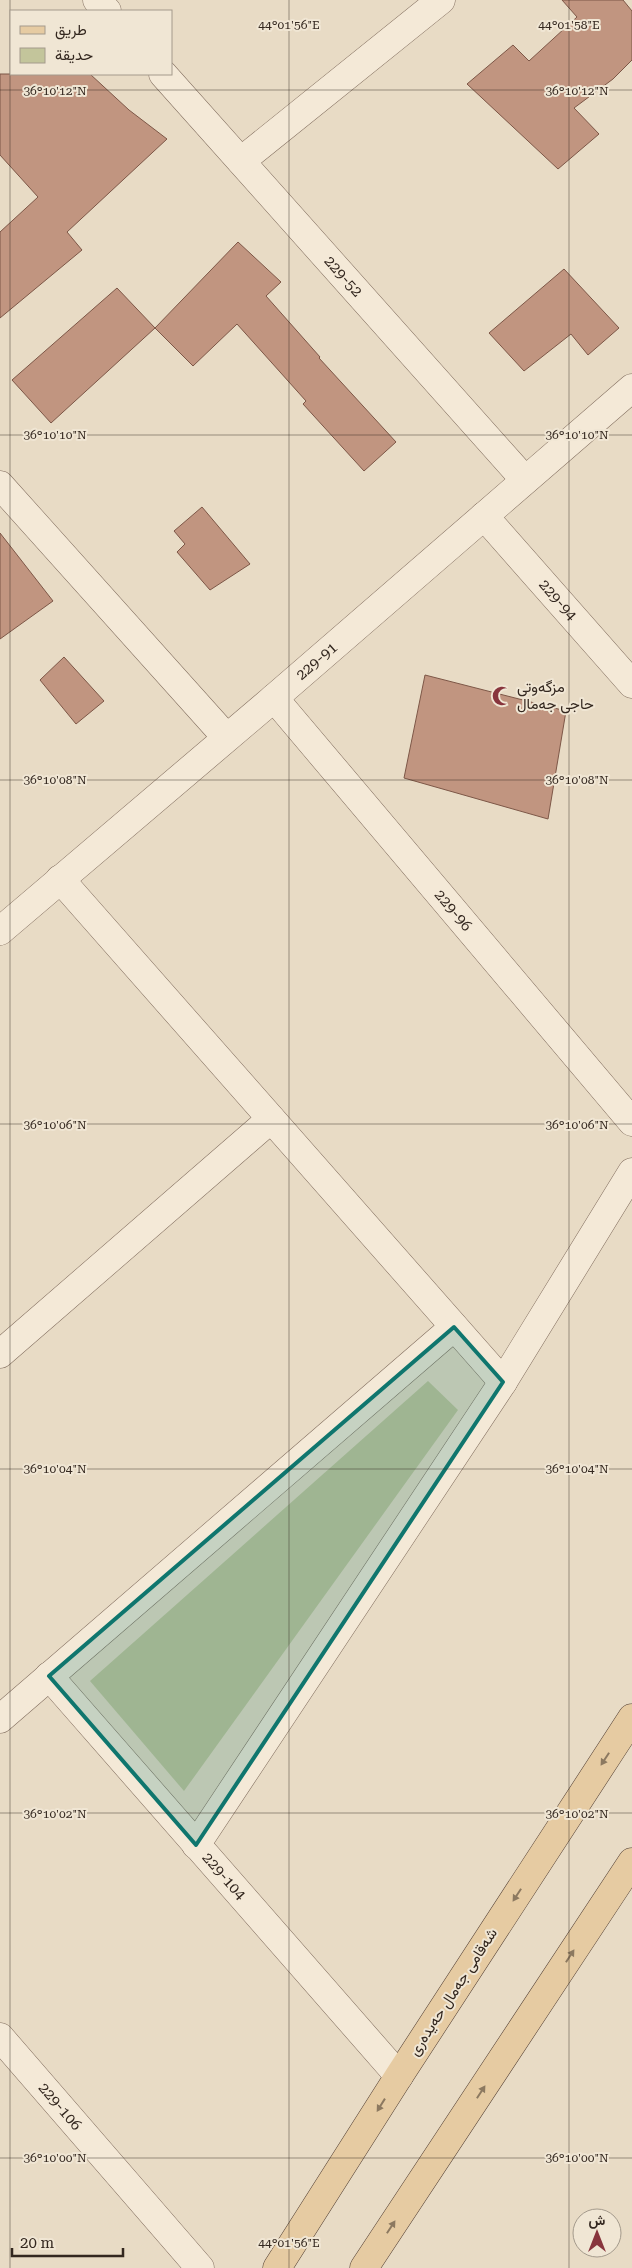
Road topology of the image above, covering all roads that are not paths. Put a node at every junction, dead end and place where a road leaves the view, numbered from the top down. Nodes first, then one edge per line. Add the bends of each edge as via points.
1 (97, 0) edge
2 (441, 0) edge
3 (106, 10) edge
4 (164, 75) edge
5 (241, 161) junction
6 (632, 388) edge
7 (525, 480) junction
8 (0, 485) edge
9 (484, 516) junction
10 (632, 684) edge
11 (274, 698) junction
12 (226, 737) junction
13 (60, 879) junction
14 (0, 931) edge
15 (272, 1119) junction
16 (632, 1122) edge
17 (632, 1172) edge
18 (454, 1327) junction
19 (0, 1354) edge
20 (503, 1382) junction
21 (49, 1676) junction
22 (632, 1718) edge
23 (0, 1719) edge
24 (196, 1845) junction
25 (632, 1862) edge
26 (0, 2037) edge
27 (399, 2076) junction
28 (200, 2268) edge
29 (277, 2268) edge
30 (364, 2268) edge

1 - 3 street
2 - 5 street
4 - 5 street, 229-52
5 - 7 street, 229-52
6 - 7 street, 229-91
7 - 9 street, 229-91
8 - 12 street
9 - 10 street, 229-94
9 - 11 street, 229-91
11 - 12 street, 229-91
11 - 16 street, 229-96
12 - 13 street, 229-91
13 - 14 street, 229-91
13 - 15 street
15 - 18 street
15 - 19 street
17 - 20 street
18 - 20 street
18 - 21 street
20 - 24 street
21 - 23 street
21 - 24 street, 229-104
22 -> 27 main road, شەقامی جەمال حەیدەری
24 - 27 street, 229-104
30 -> 25 main road
26 - 28 street, 229-106
27 -> 29 main road, شەقامی جەمال حەیدەری

